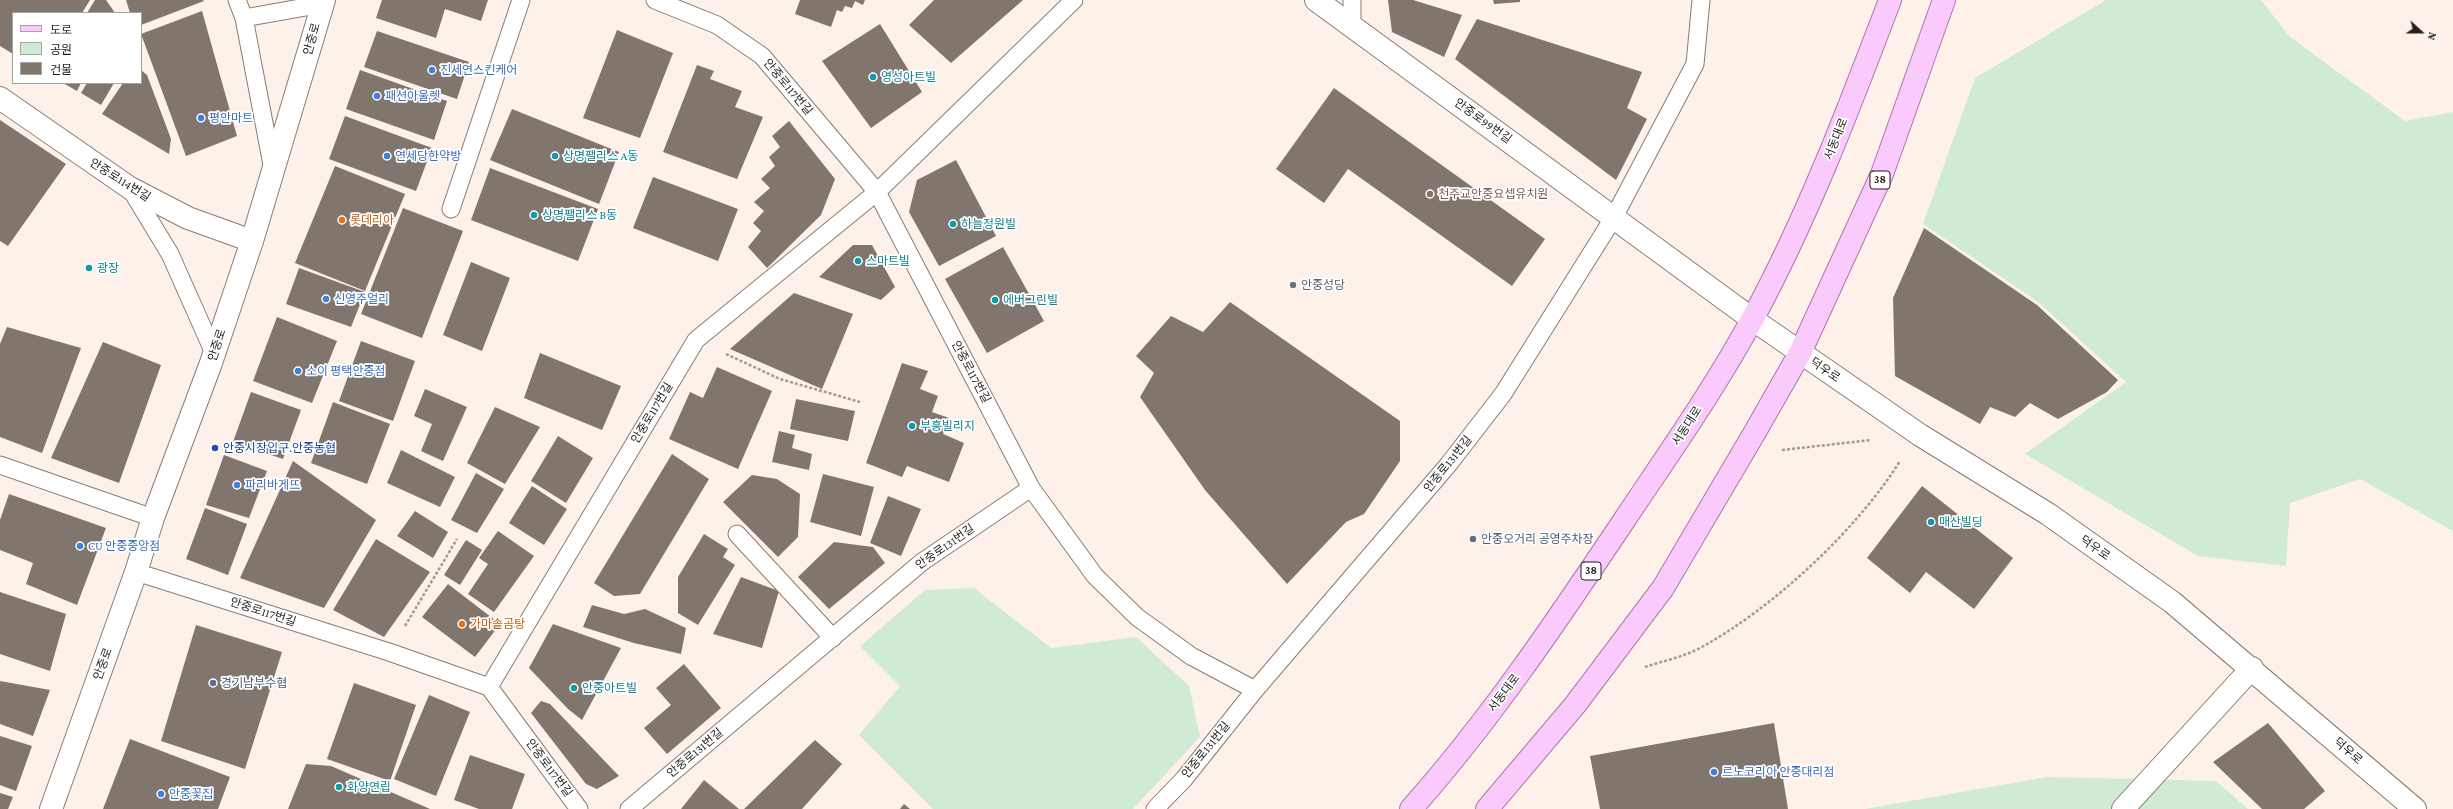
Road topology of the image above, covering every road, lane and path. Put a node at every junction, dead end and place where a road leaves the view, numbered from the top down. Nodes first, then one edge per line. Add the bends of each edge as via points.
1 (237, 0) edge
2 (521, 0) edge
3 (655, 0) edge
4 (1074, 0) edge
5 (1316, 0) edge
6 (1352, 0) edge
7 (1701, 0) edge
8 (1890, 0) edge
9 (1944, 0) edge
10 (323, 2) edge
11 (244, 18) junction
12 (1352, 25) junction
13 (0, 98) edge
14 (273, 171) junction
15 (130, 188) junction
16 (877, 192) junction
17 (450, 209) dead end
18 (1614, 217) junction
19 (252, 241) junction
20 (1752, 319) junction
21 (696, 340) junction
22 (214, 353) junction
23 (1800, 354) junction
24 (860, 402) dead end
25 (1920, 435) junction
26 (1876, 440) dead end
27 (1782, 450) dead end
28 (0, 465) edge
29 (1031, 488) junction
30 (153, 518) junction
31 (737, 534) dead end
32 (457, 539) dead end
33 (136, 572) junction
34 (833, 638) junction
35 (389, 652) junction
36 (2252, 668) junction
37 (1640, 669) dead end
38 (489, 688) junction
39 (1255, 690) junction
40 (51, 809) edge
41 (579, 809) edge
42 (629, 809) edge
43 (1155, 809) edge
44 (1410, 809) edge
45 (1487, 809) edge
46 (2123, 809) edge
47 (2415, 809) edge

1 - 11 lane, 안중로
2 - 17 lane
3 - 16 lane, 안중로117번길 via 717,25 762,56
4 - 16 lane, 안중로117번길
5 - 12 street, 안중로99번길
6 - 12 lane
7 - 18 lane via 1694,64
8 - 20 main road, 서동대로 / 38 via 1830,156
9 - 23 main road, 38 via 1882,174
10 - 11 lane
10 - 14 street, 안중로
11 - 14 lane, 안중로
12 - 18 street, 안중로99번길
13 - 15 street, 안중로114번길
14 - 19 street, 안중로
15 - 19 street, 안중로114번길 via 205,225
15 - 22 lane via 170,254
16 - 21 lane, 안중로117번길
16 - 29 lane, 안중로117번길
18 - 20 street, 안중로99번길
18 - 39 lane, 안중로131번길 via 1503,394 1448,465
19 - 22 street, 안중로
20 - 23 street, 덕우로
20 - 44 main road, 서동대로 / 38 via 1694,415 1544,641 1450,764
21 - 24 path via 780,379
21 - 38 lane, 안중로117번길
22 - 30 street, 안중로
23 - 25 street, 덕우로
23 - 45 main road, 38 via 1663,588 1575,705
25 - 36 street, 덕우로 via 2048,514 2172,602
25 - 37 path via 1884,486 1825,551 1760,609 1699,648
26 - 27 path
28 - 30 lane
29 - 34 lane, 안중로131번길 via 922,562
29 - 39 lane via 1095,576 1137,617 1190,656
30 - 33 street, 안중로
31 - 34 lane
32 - 35 path
33 - 35 lane, 안중로117번길
33 - 40 street, 안중로
34 - 42 lane, 안중로131번길
35 - 38 lane, 안중로117번길
36 - 46 street
36 - 47 street, 덕우로
38 - 41 lane, 안중로117번길
39 - 43 lane, 안중로131번길 via 1184,779

